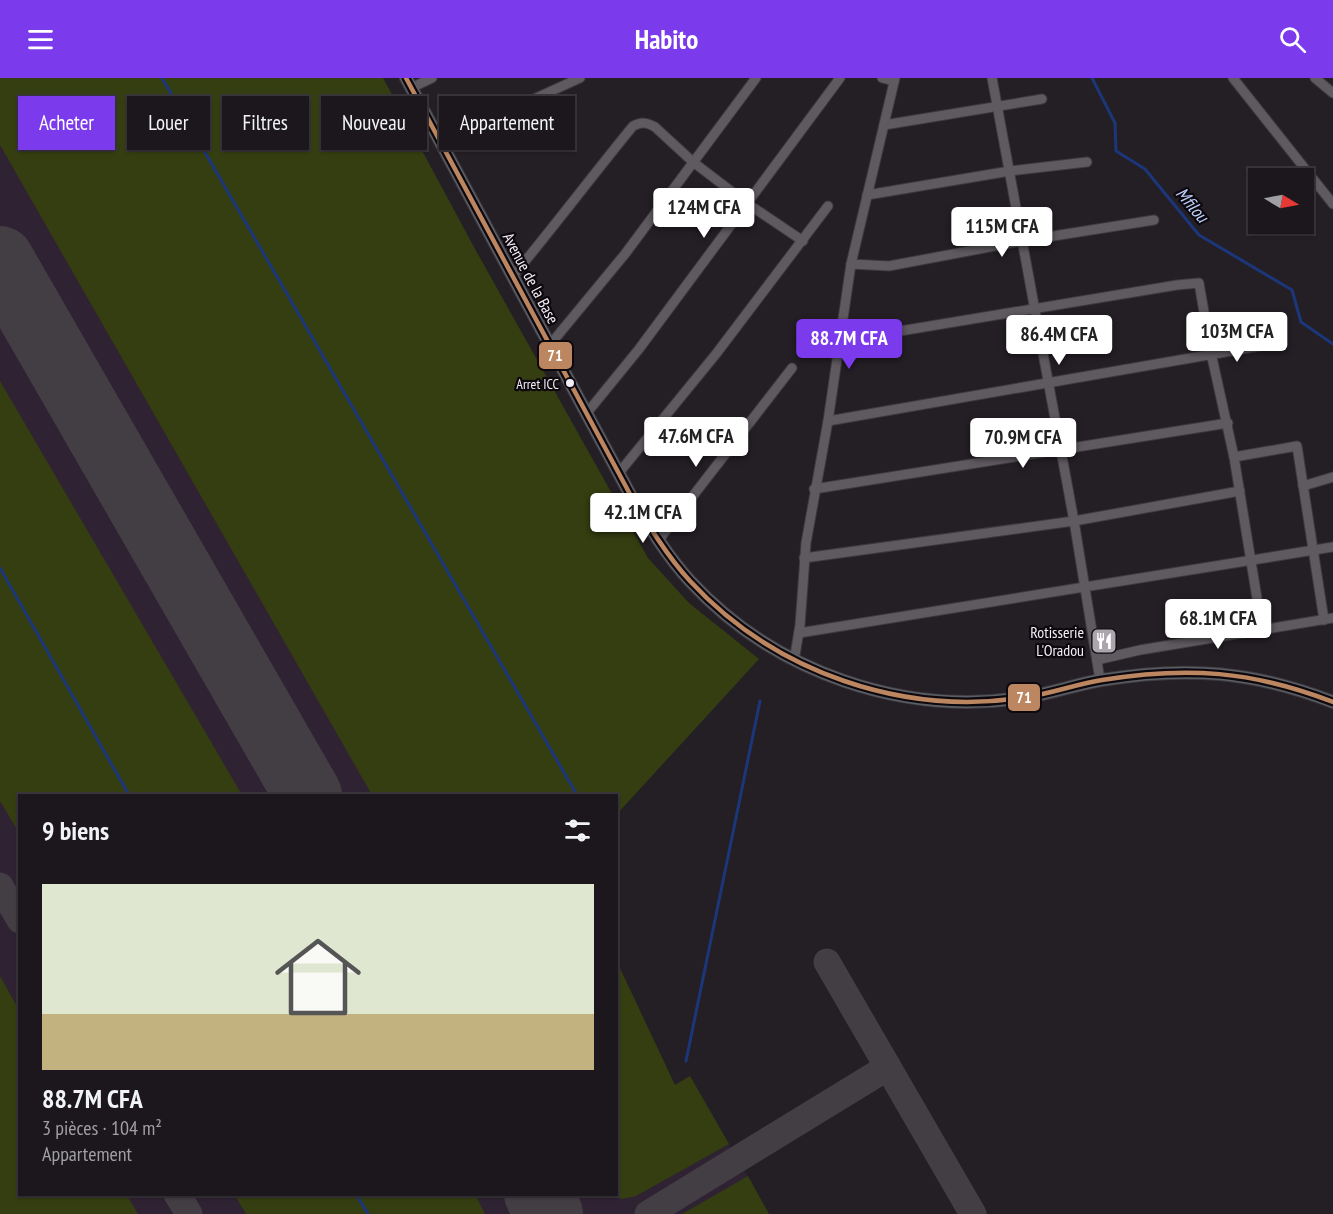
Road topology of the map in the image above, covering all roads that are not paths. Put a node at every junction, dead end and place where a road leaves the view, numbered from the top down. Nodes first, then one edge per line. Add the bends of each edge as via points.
1 (432, 78) edge
2 (580, 78) edge
3 (756, 78) edge
4 (840, 78) edge
5 (882, 78) edge
6 (992, 78) edge
7 (1233, 78) edge
8 (1315, 78) edge
9 (894, 80) edge
10 (408, 83) edge
11 (1333, 93) edge
12 (541, 96) edge
13 (1042, 99) dead end
14 (998, 106) junction
15 (884, 125) junction
16 (439, 140) edge
17 (444, 150) edge
18 (693, 162) junction
19 (1087, 162) dead end
20 (1010, 171) junction
21 (867, 195) junction
22 (748, 204) junction
23 (1333, 204) edge
24 (828, 206) dead end
25 (1154, 220) dead end
26 (803, 241) junction
27 (1022, 241) junction
28 (851, 264) junction
29 (512, 277) junction
30 (1036, 309) junction
31 (840, 341) junction
32 (549, 346) junction
33 (1260, 346) dead end
34 (1211, 353) junction
35 (792, 368) dead end
36 (1049, 383) junction
37 (586, 414) junction
38 (828, 420) junction
39 (1228, 423) junction
40 (1061, 450) junction
41 (1234, 457) junction
42 (618, 474) junction
43 (1333, 477) edge
44 (1303, 486) junction
45 (814, 489) junction
46 (1240, 491) junction
47 (1074, 521) junction
48 (658, 541) junction
49 (1333, 547) edge
50 (1313, 550) junction
51 (804, 558) junction
52 (1252, 560) junction
53 (1084, 586) junction
54 (1329, 619) edge
55 (1262, 629) junction
56 (799, 633) junction
57 (1097, 660) junction
58 (794, 661) junction
59 (1100, 680) junction
60 (1333, 702) edge

1 - 10 street
2 - 12 street
3 - 18 street
4 - 22 street
5 - 9 street
6 - 14 street
7 - 23 street
8 - 11 street
9 - 15 street
10 - 16 main road, Avenue de la Base
13 - 14 street
14 - 15 street
14 - 20 street
15 - 21 street
17 - 29 main road, Avenue de la Base
18 - 22 street
18 - 29 street via 648,123 633,126
18 - 32 street via 625,254
19 - 20 street
20 - 21 street
20 - 27 street
21 - 28 street
22 - 26 street
22 - 37 street
24 - 26 street
25 - 27 street
26 - 42 street
27 - 28 street via 889,266
27 - 30 street
28 - 31 street
29 - 32 main road, Avenue de la Base
30 - 31 street
30 - 34 street via 1196,282 1200,286
30 - 36 street
31 - 38 street
32 - 37 main road, Avenue de la Base
33 - 34 street
34 - 36 street
34 - 39 street
35 - 48 street
36 - 38 street
36 - 40 street
37 - 42 main road, Avenue de la Base
38 - 45 street
39 - 40 street
39 - 41 street
40 - 45 street
40 - 47 street
41 - 44 street via 1297,446
41 - 46 street
42 - 48 main road, Avenue de la Base
43 - 44 street
44 - 50 street
45 - 51 street
46 - 47 street
46 - 52 street
47 - 51 street
47 - 53 street
48 - 58 main road, Avenue de la Base via 690,581 730,620
49 - 50 street
50 - 52 street
50 - 54 street
51 - 56 street
52 - 53 street
52 - 55 street
53 - 56 street
53 - 57 street
54 - 55 street
55 - 57 street
56 - 58 street
57 - 59 street
58 - 59 main road, Avenue de la Base via 879,692 948,701 1027,697
59 - 60 main road, Avenue de la Base via 1191,671 1284,684

